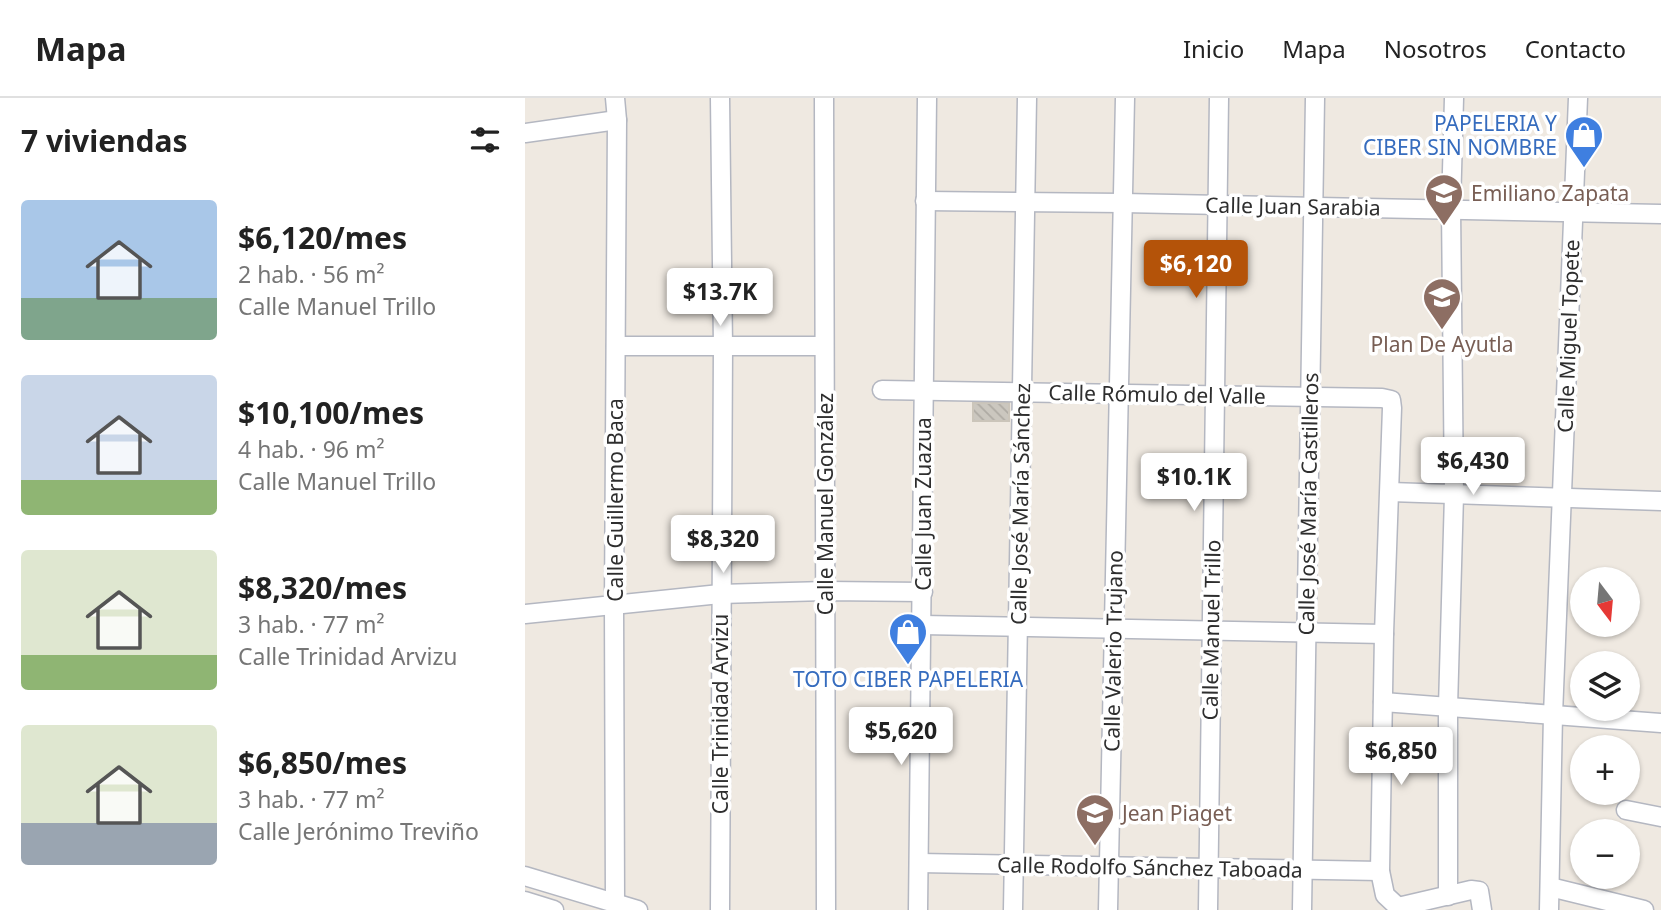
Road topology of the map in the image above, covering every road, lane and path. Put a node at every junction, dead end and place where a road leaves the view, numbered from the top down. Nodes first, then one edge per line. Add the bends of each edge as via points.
1 (615, 98) edge
2 (720, 98) edge
3 (824, 98) edge
4 (926, 98) edge
5 (1027, 98) edge
6 (1125, 98) edge
7 (1219, 98) edge
8 (1315, 98) edge
9 (1454, 98) edge
10 (1578, 98) edge
11 (617, 120) junction
12 (525, 133) edge
13 (925, 201) junction
14 (1025, 202) junction
15 (1123, 203) junction
16 (1216, 205) junction
17 (1314, 207) junction
18 (1451, 208) junction
19 (1573, 212) junction
20 (1661, 214) edge
21 (616, 346) junction
22 (824, 346) junction
23 (723, 347) junction
24 (882, 390) dead end
25 (922, 391) junction
26 (1022, 391) junction
27 (1119, 393) junction
28 (1215, 395) junction
29 (1310, 396) junction
30 (1390, 492) junction
31 (1454, 495) junction
32 (1562, 499) junction
33 (1661, 501) edge
34 (826, 592) junction
35 (923, 592) junction
36 (720, 594) junction
37 (614, 605) junction
38 (525, 614) edge
39 (922, 625) junction
40 (1017, 627) junction
41 (1114, 629) junction
42 (1211, 632) junction
43 (1305, 634) junction
44 (1384, 634) junction
45 (1383, 702) junction
46 (1448, 707) junction
47 (1553, 715) junction
48 (1661, 723) edge
49 (1626, 810) dead end
50 (1661, 810) edge
51 (1661, 817) edge
52 (919, 863) junction
53 (1014, 865) junction
54 (1109, 867) junction
55 (1209, 869) junction
56 (1303, 870) junction
57 (1380, 871) junction
58 (525, 876) edge
59 (1550, 887) junction
60 (1448, 896) junction
61 (525, 901) edge
62 (615, 903) junction
63 (1398, 908) edge
64 (554, 910) edge
65 (638, 910) edge
66 (720, 910) edge
67 (826, 910) edge
68 (918, 910) edge
69 (1013, 910) edge
70 (1108, 910) edge
71 (1208, 910) edge
72 (1302, 910) edge
73 (1482, 910) edge
74 (1549, 910) edge
75 (1644, 910) edge

1 - 11 street, Calle Guillermo Baca
2 - 23 street, Calle Trinidad Arvizu
3 - 22 street, Calle Manuel González
4 - 13 street, Calle Juan Zuazua
5 - 14 street, Calle José María Sánchez
6 - 15 street, Calle Valerio Trujano
7 - 16 street, Calle Manuel Trillo
8 - 17 street, Calle José María Castilleros
9 - 18 street
10 - 19 street, Calle Miguel Topete
11 - 12 street
11 - 21 street, Calle Guillermo Baca
13 - 14 street, Calle Juan Sarabia
13 - 25 street, Calle Juan Zuazua
14 - 15 street, Calle Juan Sarabia
14 - 26 street, Calle José María Sánchez
15 - 16 street, Calle Juan Sarabia
15 - 27 street, Calle Valerio Trujano
16 - 17 street, Calle Juan Sarabia
16 - 28 street, Calle Manuel Trillo
17 - 18 street, Calle Juan Sarabia
17 - 29 street, Calle José María Castilleros
18 - 19 street, Calle Juan Sarabia
18 - 31 street
19 - 20 street, Calle Juan Sarabia
19 - 32 street, Calle Miguel Topete
21 - 23 street
21 - 37 street, Calle Guillermo Baca
22 - 23 street
22 - 34 street, Calle Manuel González
23 - 36 street, Calle Trinidad Arvizu
24 - 25 street, Calle Rómulo del Valle
25 - 26 street, Calle Rómulo del Valle
25 - 35 street, Calle Juan Zuazua
26 - 27 street, Calle Rómulo del Valle
26 - 40 street, Calle José María Sánchez
27 - 28 street, Calle Rómulo del Valle
27 - 41 street, Calle Valerio Trujano
28 - 29 street, Calle Rómulo del Valle
28 - 42 street, Calle Manuel Trillo
29 - 30 street, Calle Rómulo del Valle via 1391,400
29 - 43 street, Calle José María Castilleros
30 - 31 street
30 - 44 street
31 - 32 street
31 - 46 street
32 - 33 street
32 - 47 street, Calle Miguel Topete
34 - 35 street
34 - 36 street
34 - 67 street, Calle Manuel González
35 - 39 street, Calle Juan Zuazua
36 - 37 street
36 - 66 street, Calle Trinidad Arvizu
37 - 38 street
37 - 62 street, Calle Guillermo Baca
39 - 40 street
39 - 52 street, Calle Juan Zuazua
40 - 41 street
40 - 53 street, Calle José María Sánchez
41 - 42 street
41 - 54 street, Calle Valerio Trujano
42 - 43 street
42 - 55 street, Calle Manuel Trillo
43 - 44 street
43 - 56 street, Calle José María Castilleros
44 - 45 street
45 - 46 street
45 - 57 street
46 - 47 street
46 - 60 street
47 - 48 street
47 - 59 street, Calle Miguel Topete
49 - 51 street
50 - 51 street
52 - 53 street, Calle Rodolfo Sánchez Taboada
52 - 68 street, Calle Juan Zuazua
53 - 54 street, Calle Rodolfo Sánchez Taboada
53 - 69 street, Calle José María Sánchez
54 - 55 street, Calle Rodolfo Sánchez Taboada
54 - 70 street, Calle Valerio Trujano
55 - 56 street, Calle Rodolfo Sánchez Taboada
55 - 71 street, Calle Manuel Trillo
56 - 57 street, Calle Rodolfo Sánchez Taboada
56 - 72 street, Calle José María Castilleros
57 - 63 street via 1385,895
58 - 62 street
59 - 74 street, Calle Miguel Topete
59 - 75 street
60 - 63 street
60 - 73 street via 1479,891
61 - 64 street
62 - 65 street

